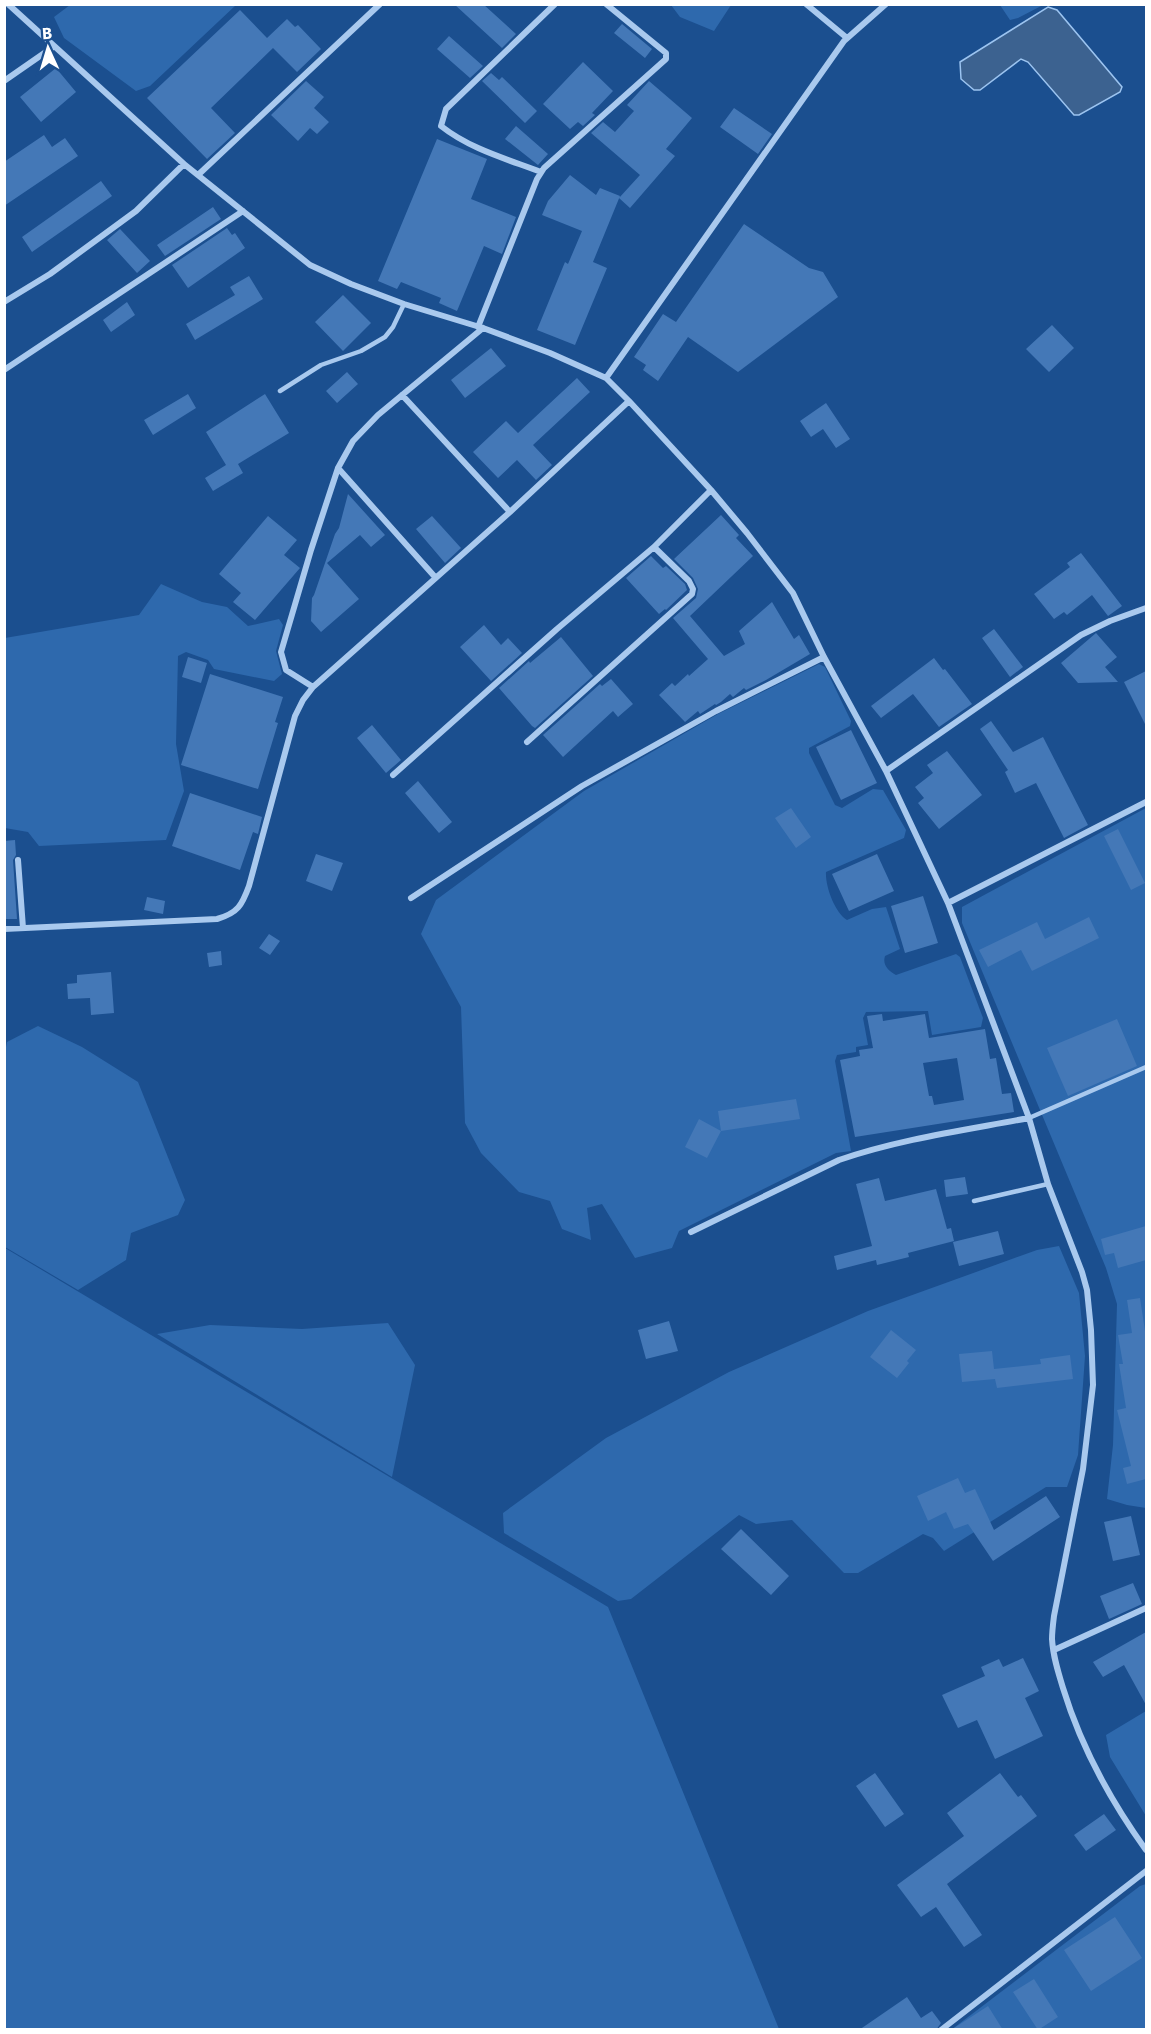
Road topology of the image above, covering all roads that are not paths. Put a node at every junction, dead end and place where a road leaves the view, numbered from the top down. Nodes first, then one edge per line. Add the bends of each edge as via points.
1 (8, 4) edge
2 (380, 4) edge
3 (555, 4) edge
4 (606, 4) edge
5 (806, 4) edge
6 (886, 4) edge
7 (847, 38) junction
8 (53, 47) junction
9 (4, 81) edge
10 (184, 164) junction
11 (541, 172) junction
12 (198, 175) junction
13 (243, 211) junction
14 (4, 302) edge
15 (404, 304) junction
16 (480, 327) junction
17 (4, 370) edge
18 (606, 378) junction
19 (280, 391) dead end
20 (402, 395) junction
21 (629, 401) junction
22 (338, 468) junction
23 (711, 490) junction
24 (510, 512) junction
25 (654, 547) junction
26 (435, 577) junction
27 (1146, 608) edge
28 (824, 657) junction
29 (313, 687) junction
30 (527, 742) dead end
31 (885, 771) junction
32 (393, 775) dead end
33 (1146, 802) edge
34 (18, 860) dead end
35 (411, 898) dead end
36 (948, 903) junction
37 (23, 928) junction
38 (4, 929) edge
39 (1146, 1067) edge
40 (1029, 1118) junction
41 (1048, 1184) junction
42 (974, 1201) dead end
43 (691, 1232) dead end
44 (1146, 1608) edge
45 (1054, 1650) junction
46 (1146, 1850) edge
47 (1146, 1871) edge
48 (941, 2030) edge

1 - 8 street
2 - 12 street
3 - 11 street via 446,109 441,126 463,141
4 - 11 street via 666,53 666,59
5 - 7 street
6 - 7 street
7 - 18 street
8 - 9 street
8 - 10 street
10 - 12 street
10 - 14 street via 136,211
11 - 16 street
12 - 13 street
13 - 15 street via 310,265
13 - 17 street
15 - 16 street
15 - 19 lane via 385,337 361,351 321,365
16 - 18 street
16 - 20 street
18 - 21 street
20 - 22 street via 353,441
20 - 24 street
21 - 23 street
21 - 24 street
22 - 26 street
22 - 29 street via 282,652 286,670
23 - 25 street
23 - 28 street via 793,593
24 - 26 street
25 - 30 street via 689,581 692,594
25 - 32 street
26 - 29 street
27 - 31 street via 1081,635
28 - 31 street
28 - 35 street via 716,711 582,786
29 - 37 street via 295,716 249,886 242,903 231,915 218,919
31 - 36 street
33 - 36 street
34 - 37 street
36 - 40 street
37 - 38 street
39 - 40 lane
40 - 41 street
40 - 43 street via 895,1144 839,1160
41 - 42 lane
41 - 45 street via 1087,1290 1093,1354 1084,1462 1054,1616
44 - 45 street
45 - 46 street via 1069,1707 1096,1771
47 - 48 street

